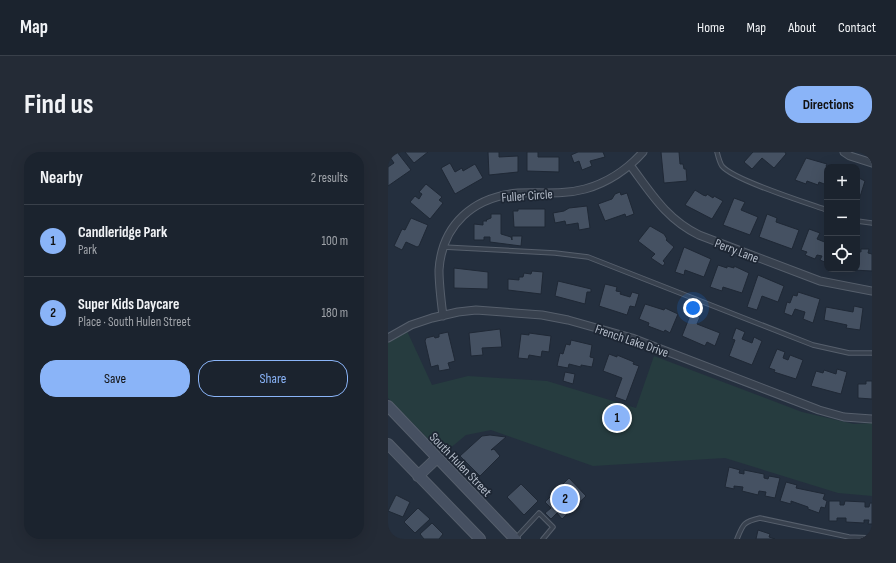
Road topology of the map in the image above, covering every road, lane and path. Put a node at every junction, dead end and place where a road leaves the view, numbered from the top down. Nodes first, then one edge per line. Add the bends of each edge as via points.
1 (643, 152) edge
2 (717, 152) edge
3 (844, 152) edge
4 (872, 163) edge
5 (630, 165) junction
6 (824, 209) edge
7 (860, 221) edge
8 (872, 223) edge
9 (443, 247) junction
10 (872, 291) edge
11 (443, 316) junction
12 (388, 338) edge
13 (872, 354) edge
14 (388, 406) edge
15 (872, 419) edge
16 (388, 444) edge
17 (437, 458) junction
18 (418, 476) junction
19 (872, 538) edge
20 (480, 539) edge
21 (515, 539) edge
22 (543, 539) edge
23 (737, 539) edge

1 - 5 street, Fuller Circle
2 - 6 lane via 722,166 729,172
3 - 4 street
5 - 9 street, Fuller Circle via 618,174 586,189 571,192 519,193 482,202 467,211 447,236
5 - 10 street, Perry Lane via 657,202 684,228 820,281
7 - 8 lane
9 - 11 street, Fuller Circle via 440,269
9 - 13 lane via 588,257 813,345 849,353
11 - 12 street, French Lake Drive via 411,325
11 - 15 street, French Lake Drive via 476,310 542,315 568,320 632,338 819,410 844,417
14 - 17 main road, South Hulen Street
16 - 18 main road
17 - 18 main road
17 - 21 main road, South Hulen Street
18 - 20 main road
19 - 23 lane via 849,537 760,518 742,525
21 - 22 lane via 539,513 553,527

